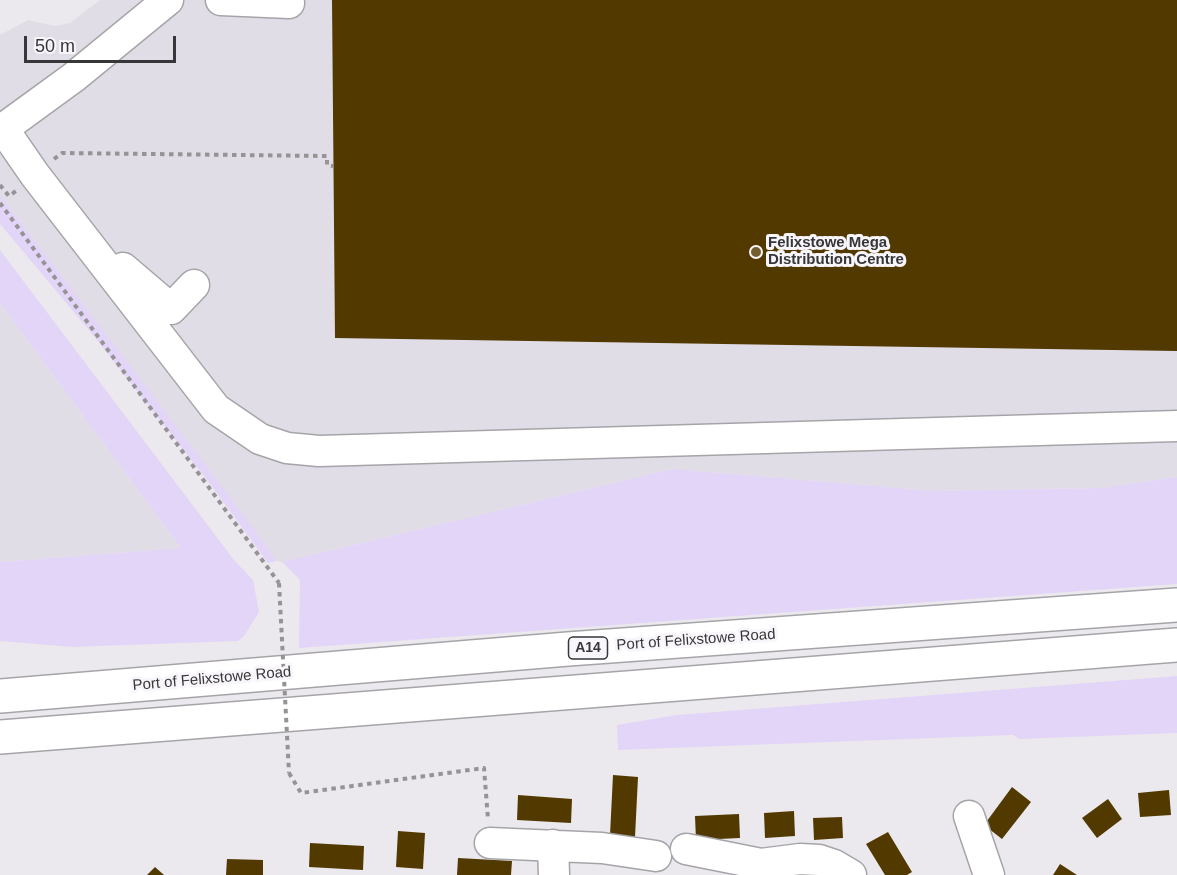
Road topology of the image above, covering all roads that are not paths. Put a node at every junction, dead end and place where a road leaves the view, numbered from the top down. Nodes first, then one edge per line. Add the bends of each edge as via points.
1 (168, 0) edge
2 (221, 0) edge
3 (289, 3) dead end
4 (2, 130) edge
5 (72, 222) junction
6 (162, 339) junction
7 (1177, 426) edge
8 (1177, 604) edge
9 (1177, 645) edge
10 (0, 696) edge
11 (0, 737) edge
12 (969, 816) dead end
13 (490, 843) road end
14 (553, 845) junction
15 (686, 849) dead end
16 (656, 856) dead end
17 (760, 869) edge
18 (554, 875) edge
19 (851, 875) edge
20 (989, 875) edge

1 - 4 street
2 - 3 street
4 - 5 street
5 - 6 street
5 - 6 street via 171,309 198,296
6 - 7 street via 216,409 236,424 287,448 319,451
8 - 10 highway, Port of Felixstowe Road / A14
9 - 11 highway
12 - 20 street
13 - 14 street
14 - 16 street
14 - 18 street
15 - 17 street
17 - 19 street via 800,859 819,860

